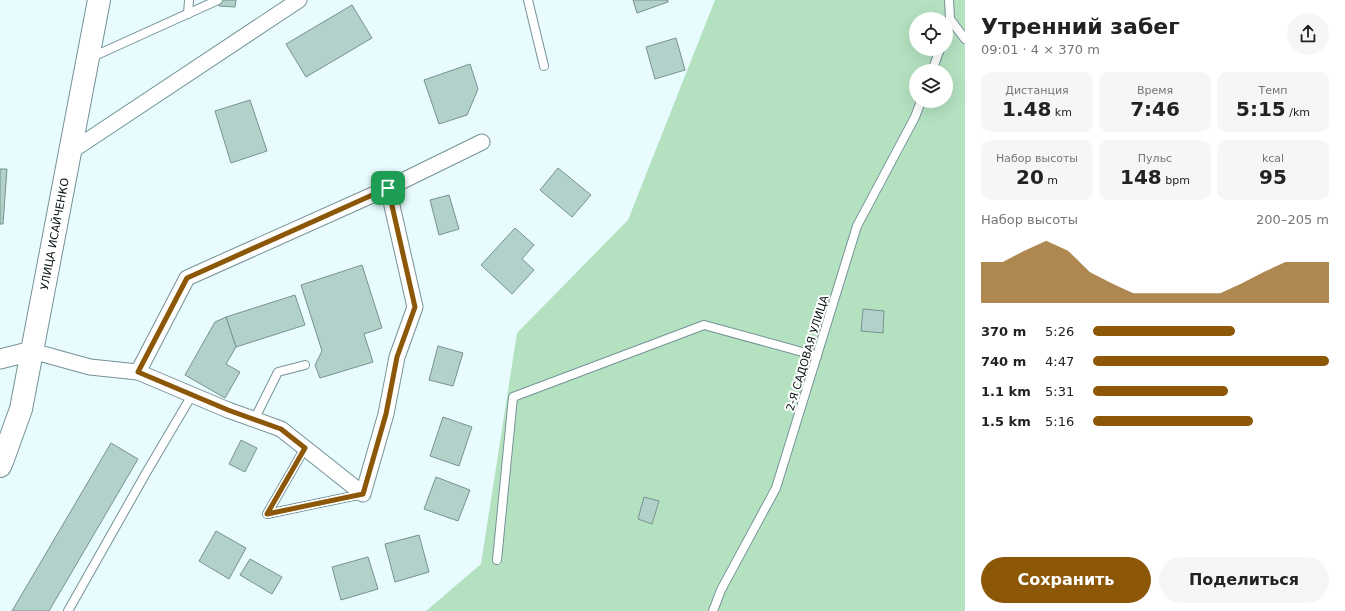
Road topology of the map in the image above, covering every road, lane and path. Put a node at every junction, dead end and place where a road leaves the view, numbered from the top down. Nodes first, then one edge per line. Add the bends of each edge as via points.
1 (99, 0) edge
2 (189, 0) edge
3 (218, 0) edge
4 (299, 0) edge
5 (528, 0) edge
6 (950, 0) edge
7 (950, 12) edge
8 (188, 14) junction
9 (953, 23) edge
10 (965, 39) edge
11 (89, 58) junction
12 (544, 66) dead end
13 (919, 108) edge
14 (482, 142) dead end
15 (70, 152) junction
16 (388, 188) junction
17 (32, 351) junction
18 (817, 356) junction
19 (0, 359) edge
20 (305, 365) dead end
21 (138, 372) junction
22 (192, 395) junction
23 (254, 420) junction
24 (305, 448) junction
25 (0, 466) edge
26 (363, 494) junction
27 (497, 560) dead end
28 (68, 611) edge
29 (713, 611) edge

1 - 11 main road, УЛИЦА ИСАЙЧЕНКО
2 - 8 lane
3 - 8 lane
4 - 15 street
5 - 12 lane
6 - 7 lane
8 - 11 lane
9 - 10 lane
11 - 15 main road, УЛИЦА ИСАЙЧЕНКО
13 - 18 lane, 2-Я САДОВАЯ УЛИЦА via 857,226
14 - 16 street
15 - 17 main road, УЛИЦА ИСАЙЧЕНКО
16 - 21 street via 187,278
16 - 26 street via 415,307 397,357 386,414
17 - 19 street
17 - 21 street via 90,367
17 - 25 main road, УЛИЦА ИСАЙЧЕНКО via 20,409
18 - 27 lane via 704,325 513,397
18 - 29 lane, 2-Я САДОВАЯ УЛИЦА via 776,488
20 - 23 lane via 278,372
21 - 22 street
22 - 23 street
22 - 28 lane
23 - 24 street via 281,429
24 - 26 street
24 - 26 lane via 267,514

